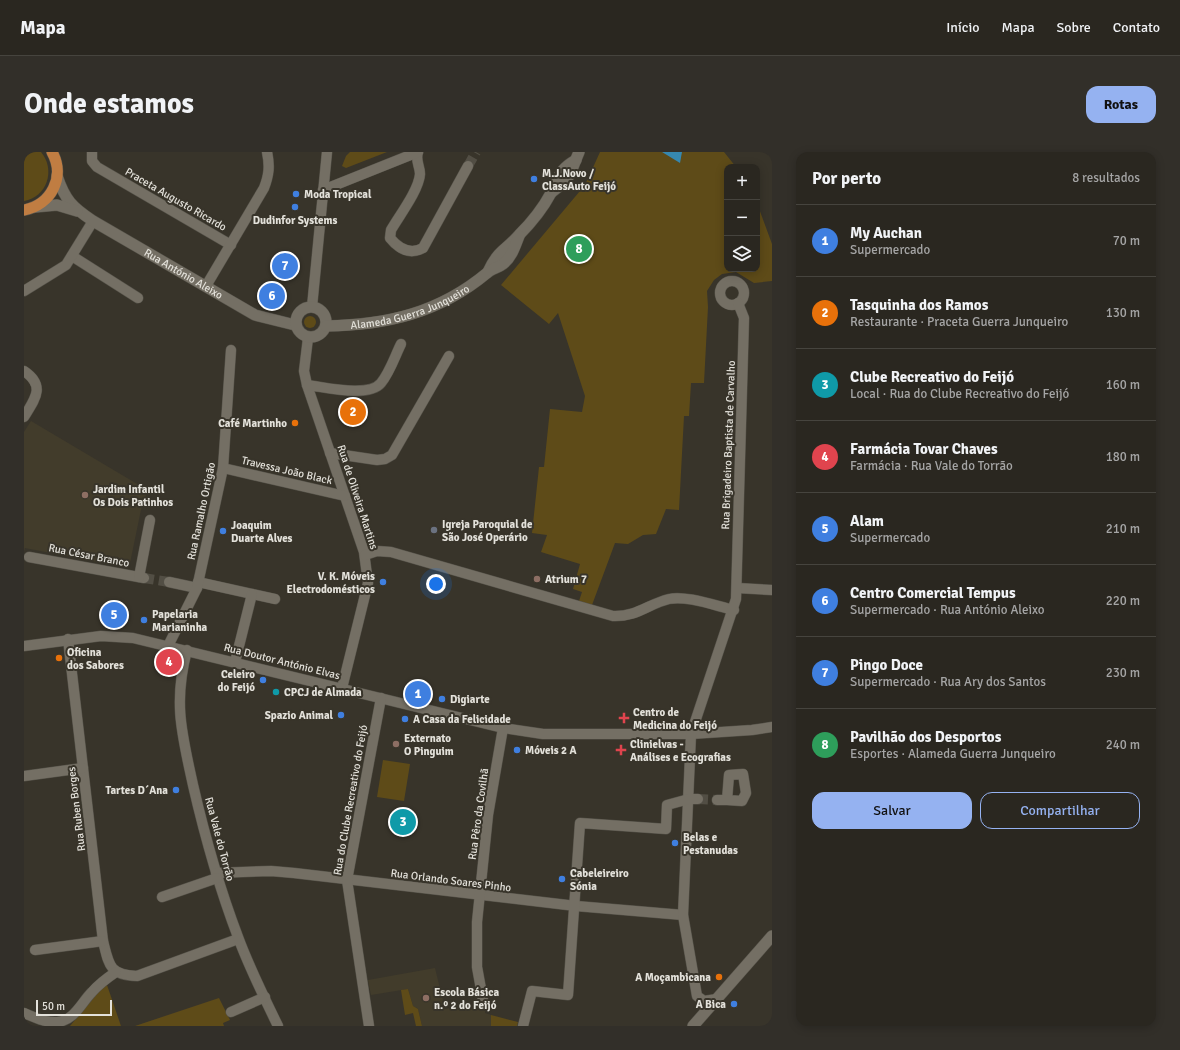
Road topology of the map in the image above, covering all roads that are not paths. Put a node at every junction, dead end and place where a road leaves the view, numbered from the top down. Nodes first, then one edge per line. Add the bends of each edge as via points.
1 (52, 152) edge
2 (267, 152) edge
3 (327, 152) edge
4 (418, 152) edge
5 (92, 155) edge
6 (577, 156) edge
7 (468, 166) tunnel mouth
8 (57, 176) junction
9 (323, 190) junction
10 (29, 209) edge
11 (77, 211) junction
12 (93, 221) junction
13 (231, 245) junction
14 (72, 256) junction
15 (206, 286) junction
16 (24, 291) edge
17 (138, 298) dead end
18 (738, 303) dead end
19 (312, 307) junction
20 (295, 324) junction
21 (326, 326) junction
22 (308, 338) junction
23 (401, 344) dead end
24 (231, 350) dead end
25 (448, 356) dead end
26 (24, 371) edge
27 (307, 385) junction
28 (24, 417) edge
29 (330, 453) junction
30 (223, 468) junction
31 (345, 496) junction
32 (150, 520) dead end
33 (365, 555) junction
34 (29, 556) dead end
35 (169, 582) tunnel mouth
36 (197, 585) junction
37 (736, 588) junction
38 (772, 590) edge
39 (252, 594) junction
40 (275, 599) dead end
41 (734, 610) junction
42 (68, 639) junction
43 (24, 646) edge
44 (168, 646) junction
45 (187, 650) junction
46 (235, 662) junction
47 (342, 688) junction
48 (381, 698) junction
49 (772, 727) edge
50 (503, 728) junction
51 (691, 734) junction
52 (83, 768) junction
53 (24, 776) edge
54 (693, 799) junction
55 (217, 875) junction
56 (347, 880) junction
57 (479, 895) junction
58 (162, 897) dead end
59 (576, 906) junction
60 (683, 915) junction
61 (772, 936) edge
62 (238, 938) junction
63 (103, 941) junction
64 (35, 950) dead end
65 (116, 972) junction
66 (265, 998) junction
67 (717, 999) junction
68 (483, 1000) dead end
69 (231, 1012) dead end
70 (24, 1013) edge
71 (697, 1024) edge
72 (278, 1026) edge
73 (369, 1026) edge
74 (523, 1026) edge

1 - 8 main road via 57,165
2 - 13 street via 270,166 264,188
3 - 9 street
4 - 7 street via 417,163 420,173 417,185 391,230 390,238 408,251 423,248
4 - 9 street
5 - 13 street, Praceta Augusto Ricardo via 97,167
6 - 21 street, Alameda Guerra Junqueiro via 564,167 552,192 519,236 495,257 488,272 478,281 453,297 421,312 360,326
8 - 10 main road via 48,197
8 - 11 street, Rua António Aleixo via 64,195
9 - 19 street
10 - 11 street, Rua António Aleixo via 57,205
11 - 12 street, Rua António Aleixo
12 - 14 street
12 - 15 street, Rua António Aleixo
13 - 15 street, Praceta Augusto Ricardo
14 - 16 street via 62,268
14 - 17 street
15 - 20 street, Rua António Aleixo via 255,315
18 - 37 street, Rua Brigadeiro Baptista de Carvalho via 744,318
19 - 20 street via 307,307 298,314
19 - 21 street via 322,312
20 - 22 street via 297,331
21 - 22 street via 317,336
22 - 27 street, Rua de Oliveira Martins via 304,371
23 - 27 street via 381,383 372,389 360,391
24 - 30 street, Rua Ramalho Ortigão
25 - 29 street via 392,455 377,460
26 - 28 street via 35,380 37,388 36,398
27 - 29 street, Rua de Oliveira Martins
29 - 31 street, Rua de Oliveira Martins
30 - 31 street, Travessa João Black
30 - 36 street, Rua Ramalho Ortigão
31 - 33 street, Rua de Oliveira Martins
32 - 34 street, Rua César Branco via 141,577
33 - 41 street via 391,552 613,616 631,615 673,598
33 - 47 street, Rua de Oliveira Martins via 368,582
35 - 36 street
36 - 39 street
36 - 44 street, Rua Ramalho Ortigão
37 - 38 street
37 - 41 street, Rua Brigadeiro Baptista de Carvalho
39 - 40 street
39 - 46 street
41 - 51 street, Rua Brigadeiro Baptista de Carvalho
42 - 43 street, Rua Doutor António Elvas
42 - 44 street, Rua Doutor António Elvas via 118,637
42 - 52 street, Rua Ruben Borges
44 - 45 street, Rua Doutor António Elvas
45 - 46 street, Rua Doutor António Elvas
45 - 55 street, Rua Vale do Torrão via 180,683 181,728 208,850
46 - 47 street, Rua Doutor António Elvas
47 - 48 street, Rua Doutor António Elvas
48 - 50 street, Rua Doutor António Elvas
48 - 56 street, Rua do Clube Recreativo do Feijó
49 - 51 street, Rua Doutor António Elvas
50 - 51 street, Rua Doutor António Elvas via 542,734
50 - 57 street, Rua Pêro da Covilhã via 488,815
51 - 54 street, Rua Brigadeiro Baptista de Carvalho
52 - 53 street
52 - 63 street, Rua Ruben Borges
54 - 59 street via 667,805 666,829 580,823
54 - 60 street, Rua Brigadeiro Baptista de Carvalho
55 - 56 street, Rua Orlando Soares Pinho via 271,871
55 - 58 street, Rua Orlando Soares Pinho
55 - 62 street, Rua Vale do Torrão
56 - 57 street, Rua Orlando Soares Pinho
56 - 73 street, Rua do Clube Recreativo do Feijó
57 - 59 street, Rua Orlando Soares Pinho
57 - 68 street, Rua Pêro da Covilhã via 477,959
59 - 60 street, Rua Orlando Soares Pinho
59 - 74 street via 568,995 532,991
60 - 67 street, Rua Brigadeiro Baptista de Carvalho via 697,996 704,1001
61 - 67 street
62 - 65 street via 137,976 125,976
62 - 66 street, Rua Vale do Torrão
63 - 64 street
63 - 65 street, Rua Ruben Borges via 109,965
65 - 70 street via 91,992 64,1021 42,1020
66 - 69 street
66 - 72 street, Rua Vale do Torrão
67 - 71 street

